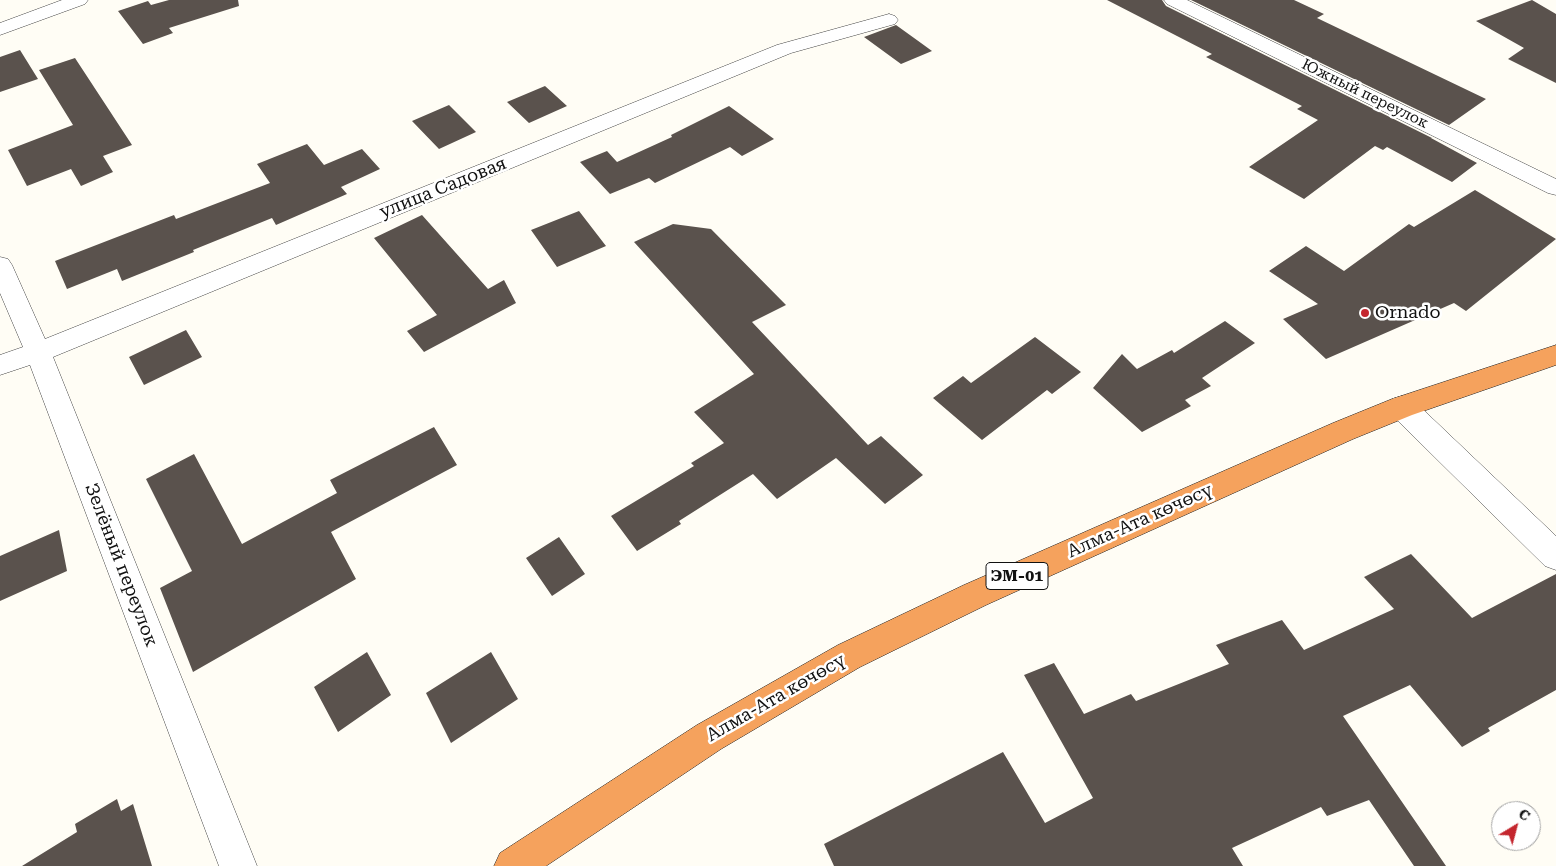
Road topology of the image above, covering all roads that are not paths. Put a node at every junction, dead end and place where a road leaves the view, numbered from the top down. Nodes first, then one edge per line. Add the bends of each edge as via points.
1 (79, 0) edge
2 (1173, 0) edge
3 (890, 20) dead end
4 (0, 28) edge
5 (1556, 188) edge
6 (0, 265) edge
7 (38, 352) junction
8 (1556, 355) edge
9 (0, 365) edge
10 (1402, 407) junction
11 (1556, 556) edge
12 (238, 866) edge
13 (513, 866) edge

1 - 4 street
2 - 5 street, Южный переулок
3 - 7 street, улица Садовая via 784,49
6 - 7 street, Зелёный переулок
7 - 9 street, улица Садовая
7 - 12 street, Зелёный переулок
8 - 10 highway, Алма-Ата көчөсү / ЭМ-01
10 - 11 street
10 - 13 highway, Алма-Ата көчөсү / ЭМ-01 via 975,595 849,656 709,737

